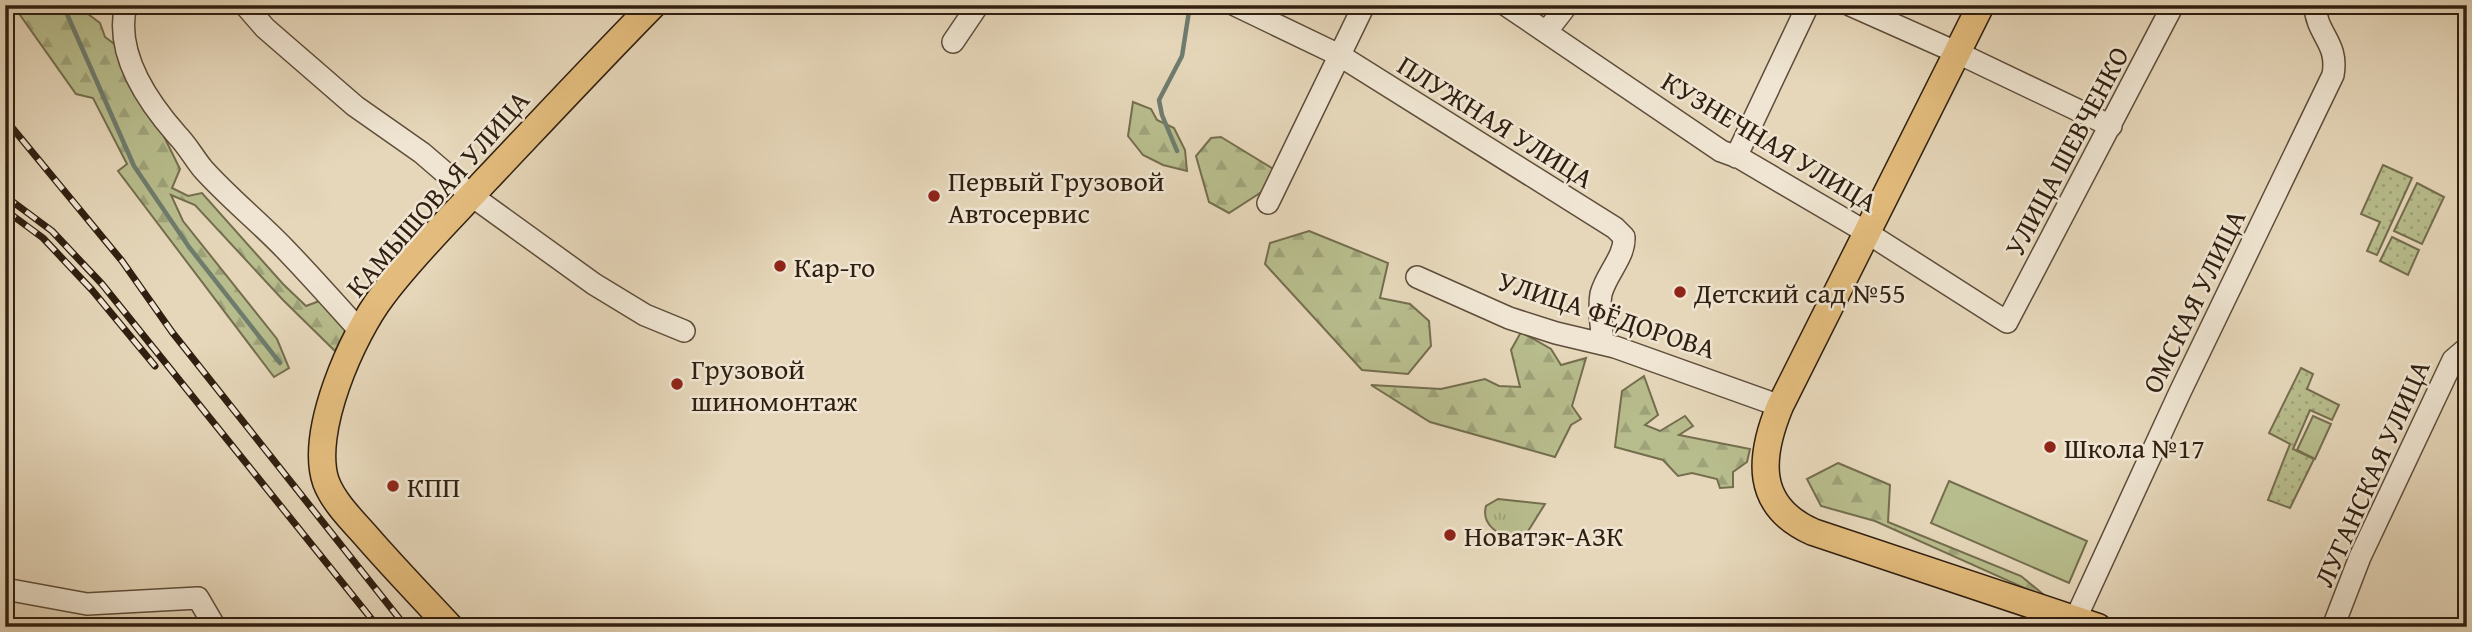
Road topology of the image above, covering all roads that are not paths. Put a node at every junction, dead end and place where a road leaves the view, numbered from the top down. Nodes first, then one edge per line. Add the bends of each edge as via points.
1 (126, 5) edge
2 (245, 5) edge
3 (653, 5) edge
4 (978, 5) edge
5 (1235, 5) edge
6 (1364, 5) edge
7 (1506, 5) edge
8 (1567, 5) edge
9 (1808, 5) edge
10 (1850, 5) edge
11 (1981, 5) edge
12 (2173, 5) edge
13 (2315, 5) edge
14 (1547, 31) junction
15 (953, 42) dead end
16 (1958, 53) junction
17 (1339, 55) junction
18 (2111, 126) junction
19 (1736, 156) junction
20 (472, 196) junction
21 (1268, 203) dead end
22 (1866, 232) junction
23 (1417, 277) dead end
24 (2007, 322) joint
25 (360, 331) junction
26 (684, 331) dead end
27 (1603, 344) junction
28 (2467, 348) edge
29 (1780, 406) junction
30 (5, 589) edge
31 (2086, 624) edge
32 (215, 627) edge
33 (450, 627) edge
34 (2333, 627) edge

1 - 25 street via 128,52 141,87 161,118 203,169
2 - 20 street via 355,106 422,153
3 - 20 main road, КАМЫШОВАЯ УЛИЦА
4 - 15 street
5 - 17 street, ПЛУЖНАЯ УЛИЦА
6 - 17 street
7 - 14 street, КУЗНЕЧНАЯ УЛИЦА
8 - 14 street
9 - 19 street
10 - 16 street
11 - 16 main road
12 - 18 street, УЛИЦА ШЕВЧЕНКО
13 - 31 street, ОМСКАЯ УЛИЦА via 2334,53 2333,75 2180,393
14 - 19 street, КУЗНЕЧНАЯ УЛИЦА via 1721,151
16 - 18 street
16 - 22 main road
17 - 21 street
17 - 27 street, ПЛУЖНАЯ УЛИЦА via 1624,237 1601,293
18 - 24 street, УЛИЦА ШЕВЧЕНКО
19 - 22 street, КУЗНЕЧНАЯ УЛИЦА
20 - 25 main road, КАМЫШОВАЯ УЛИЦА via 382,296
20 - 26 street via 594,284 645,315
22 - 24 street, КУЗНЕЧНАЯ УЛИЦА
22 - 29 main road
23 - 27 street, УЛИЦА ФЁДОРОВА via 1508,318
25 - 33 main road, КАМЫШОВАЯ УЛИЦА via 331,403 321,453 326,482 346,513
27 - 29 street, УЛИЦА ФЁДОРОВА
28 - 34 street, ЛУГАНСКАЯ УЛИЦА via 2453,360 2360,557
29 - 31 main road via 1766,445 1768,485 1793,520 1813,532
30 - 32 street via 87,604 198,598

